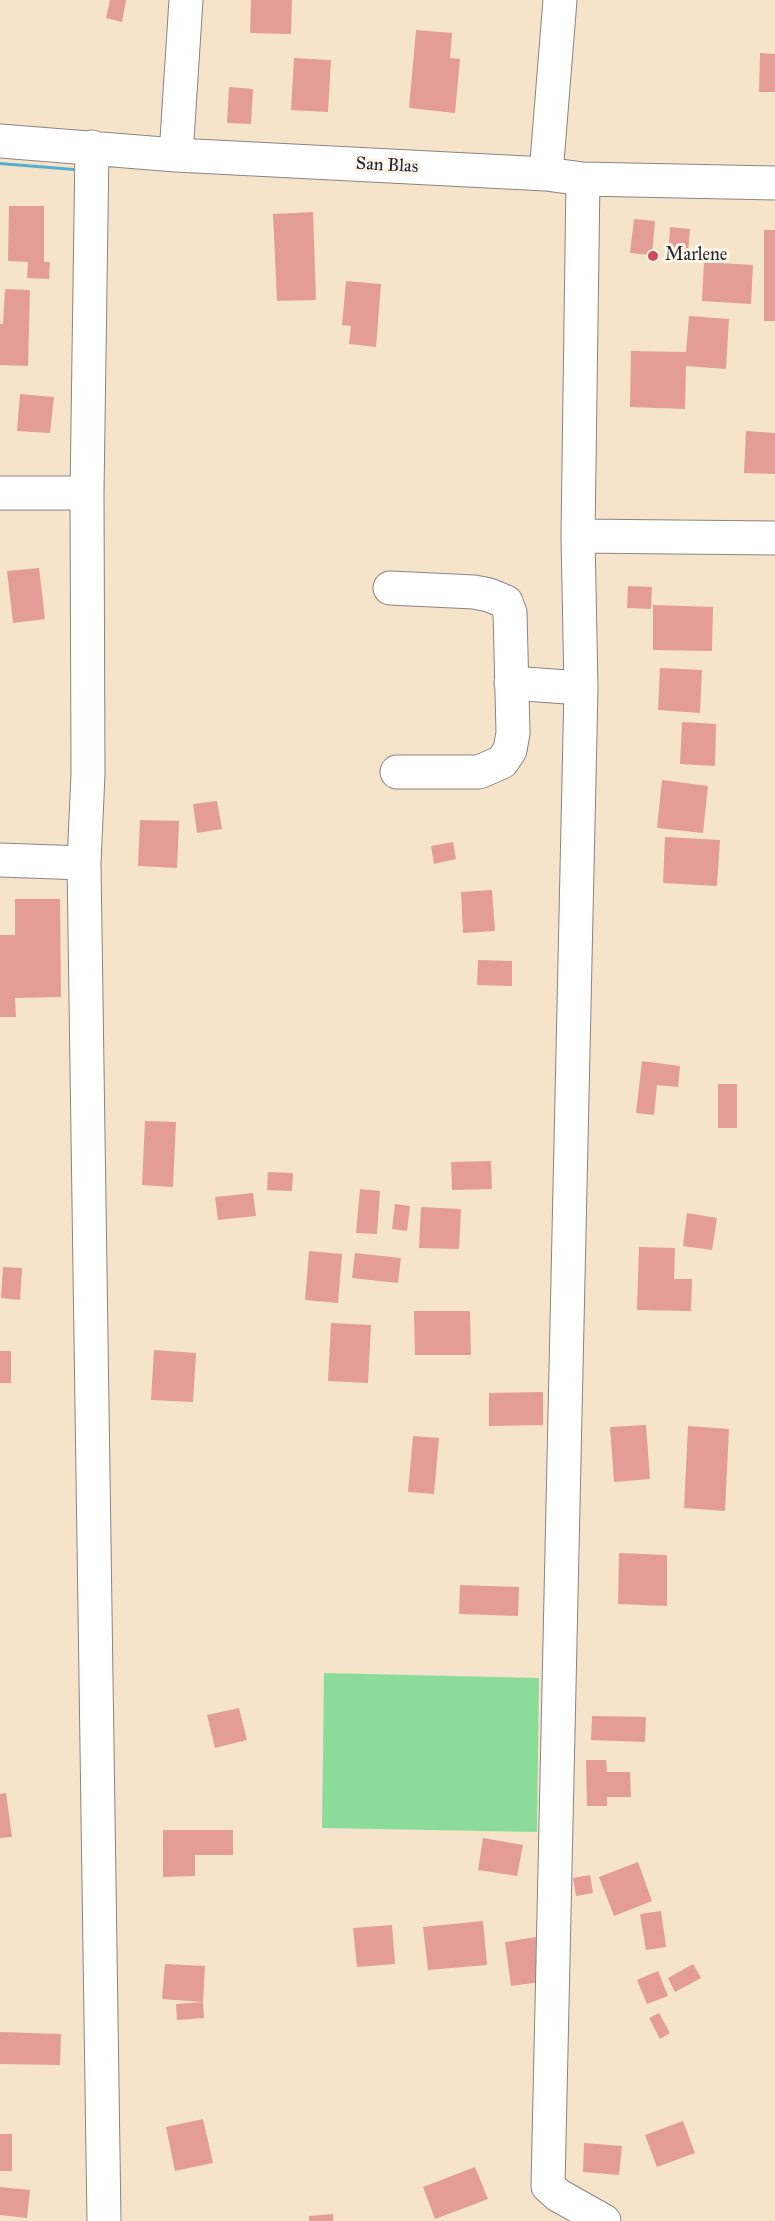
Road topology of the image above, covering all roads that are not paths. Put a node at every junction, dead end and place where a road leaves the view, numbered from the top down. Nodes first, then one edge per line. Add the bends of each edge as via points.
1 (186, 0) edge
2 (560, 0) edge
3 (0, 141) edge
4 (93, 147) junction
5 (176, 155) junction
6 (546, 174) junction
7 (583, 179) junction
8 (775, 183) edge
9 (0, 493) edge
10 (87, 493) junction
11 (578, 536) junction
12 (775, 538) edge
13 (390, 588) dead end
14 (511, 683) junction
15 (581, 688) junction
16 (397, 772) dead end
17 (0, 860) edge
18 (84, 863) junction
19 (104, 2221) edge
20 (604, 2221) edge

1 - 5 street
2 - 6 street
3 - 4 street, San Blas
4 - 5 street, San Blas
4 - 10 street
5 - 6 street, San Blas
6 - 7 street, San Blas
7 - 8 street, San Blas
7 - 11 street
9 - 10 street
10 - 18 street via 88,774
11 - 12 street
11 - 15 street
13 - 14 street via 474,592 506,602 510,613
14 - 15 street
14 - 16 street via 513,733 510,750 502,762 479,771
15 - 20 street via 548,2186
17 - 18 street
18 - 19 street

